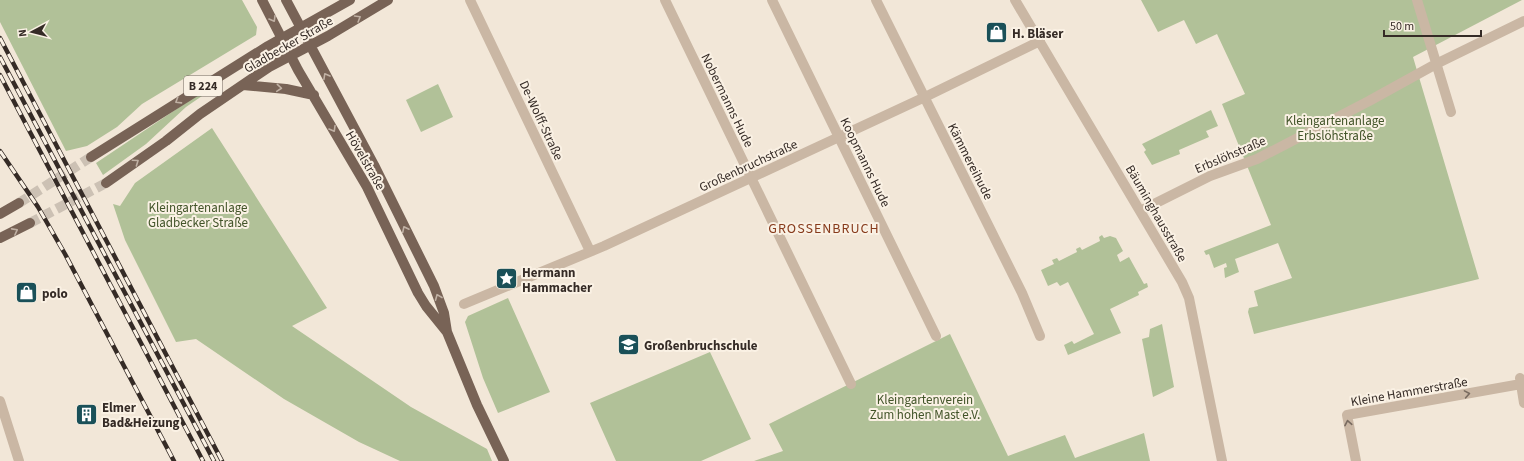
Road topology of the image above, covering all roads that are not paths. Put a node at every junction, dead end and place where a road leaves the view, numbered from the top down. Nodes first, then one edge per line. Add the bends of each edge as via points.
1 (262, 0) edge
2 (286, 0) edge
3 (350, 0) edge
4 (388, 0) edge
5 (470, 0) edge
6 (665, 0) edge
7 (772, 0) edge
8 (876, 0) edge
9 (1015, 0) edge
10 (1417, 0) edge
11 (1524, 21) edge
12 (301, 28) junction
13 (283, 38) junction
14 (1040, 41) junction
15 (310, 45) junction
16 (291, 55) junction
17 (1436, 64) junction
18 (243, 85) junction
19 (314, 95) junction
20 (925, 97) junction
21 (1451, 112) dead end
22 (839, 137) junction
23 (91, 157) tunnel mouth
24 (752, 177) junction
25 (106, 183) tunnel mouth
26 (19, 203) tunnel mouth
27 (1140, 210) junction
28 (0, 214) edge
29 (30, 223) tunnel mouth
30 (0, 238) edge
31 (590, 251) junction
32 (464, 304) dead end
33 (447, 332) junction
34 (936, 336) dead end
35 (1040, 336) dead end
36 (851, 384) dead end
37 (0, 401) edge
38 (1524, 403) edge
39 (18, 461) edge
40 (504, 461) edge
41 (1222, 461) edge
42 (1356, 461) edge

1 -> 13 main road, Hövelstraße
2 - 12 main road, Hövelstraße
3 - 12 main road, Gladbecker Straße / B 224
15 -> 4 main road, Gladbecker Straße / B 224
5 - 31 street, De-Wolff-Straße
6 - 24 street, Nobermanns Hude
7 - 22 street, Koopmanns Hude
8 - 20 street, Kämmereihude
9 - 14 street, Bäuminghausstraße
10 - 17 street
11 - 17 street, Erbslöhstraße
12 - 13 main road, Gladbecker Straße / B 224
12 - 15 main road, Hövelstraße
13 - 16 main road, Hövelstraße
13 -> 23 main road, Gladbecker Straße / B 224 via 137,126
14 - 20 street, Großenbruchstraße
14 - 27 street, Bäuminghausstraße
15 - 16 main road, Gladbecker Straße / B 224
33 -> 15 main road, Hövelstraße via 444,313 434,286 374,165
16 - 18 main road, Gladbecker Straße / B 224
16 - 19 main road, Hövelstraße
17 - 21 street
17 - 27 street, Erbslöhstraße via 1257,159 1210,176
18 -> 19 main road via 286,89
25 -> 18 main road, Gladbecker Straße / B 224
19 -> 33 main road, Hövelstraße via 367,187 418,293
20 - 22 street, Großenbruchstraße
20 - 35 street, Kämmereihude via 1022,293
22 - 24 street, Großenbruchstraße
22 - 34 street, Koopmanns Hude
24 - 31 street, Großenbruchstraße
24 - 36 street, Nobermanns Hude
26 - 28 main road
27 - 41 street, Bäuminghausstraße via 1189,298
30 -> 29 main road
31 - 32 street, Großenbruchstraße
33 - 40 main road, Hövelstraße via 477,405
37 - 39 street
42 -> 38 street, Kleine Hammerstraße via 1347,415 1520,381

